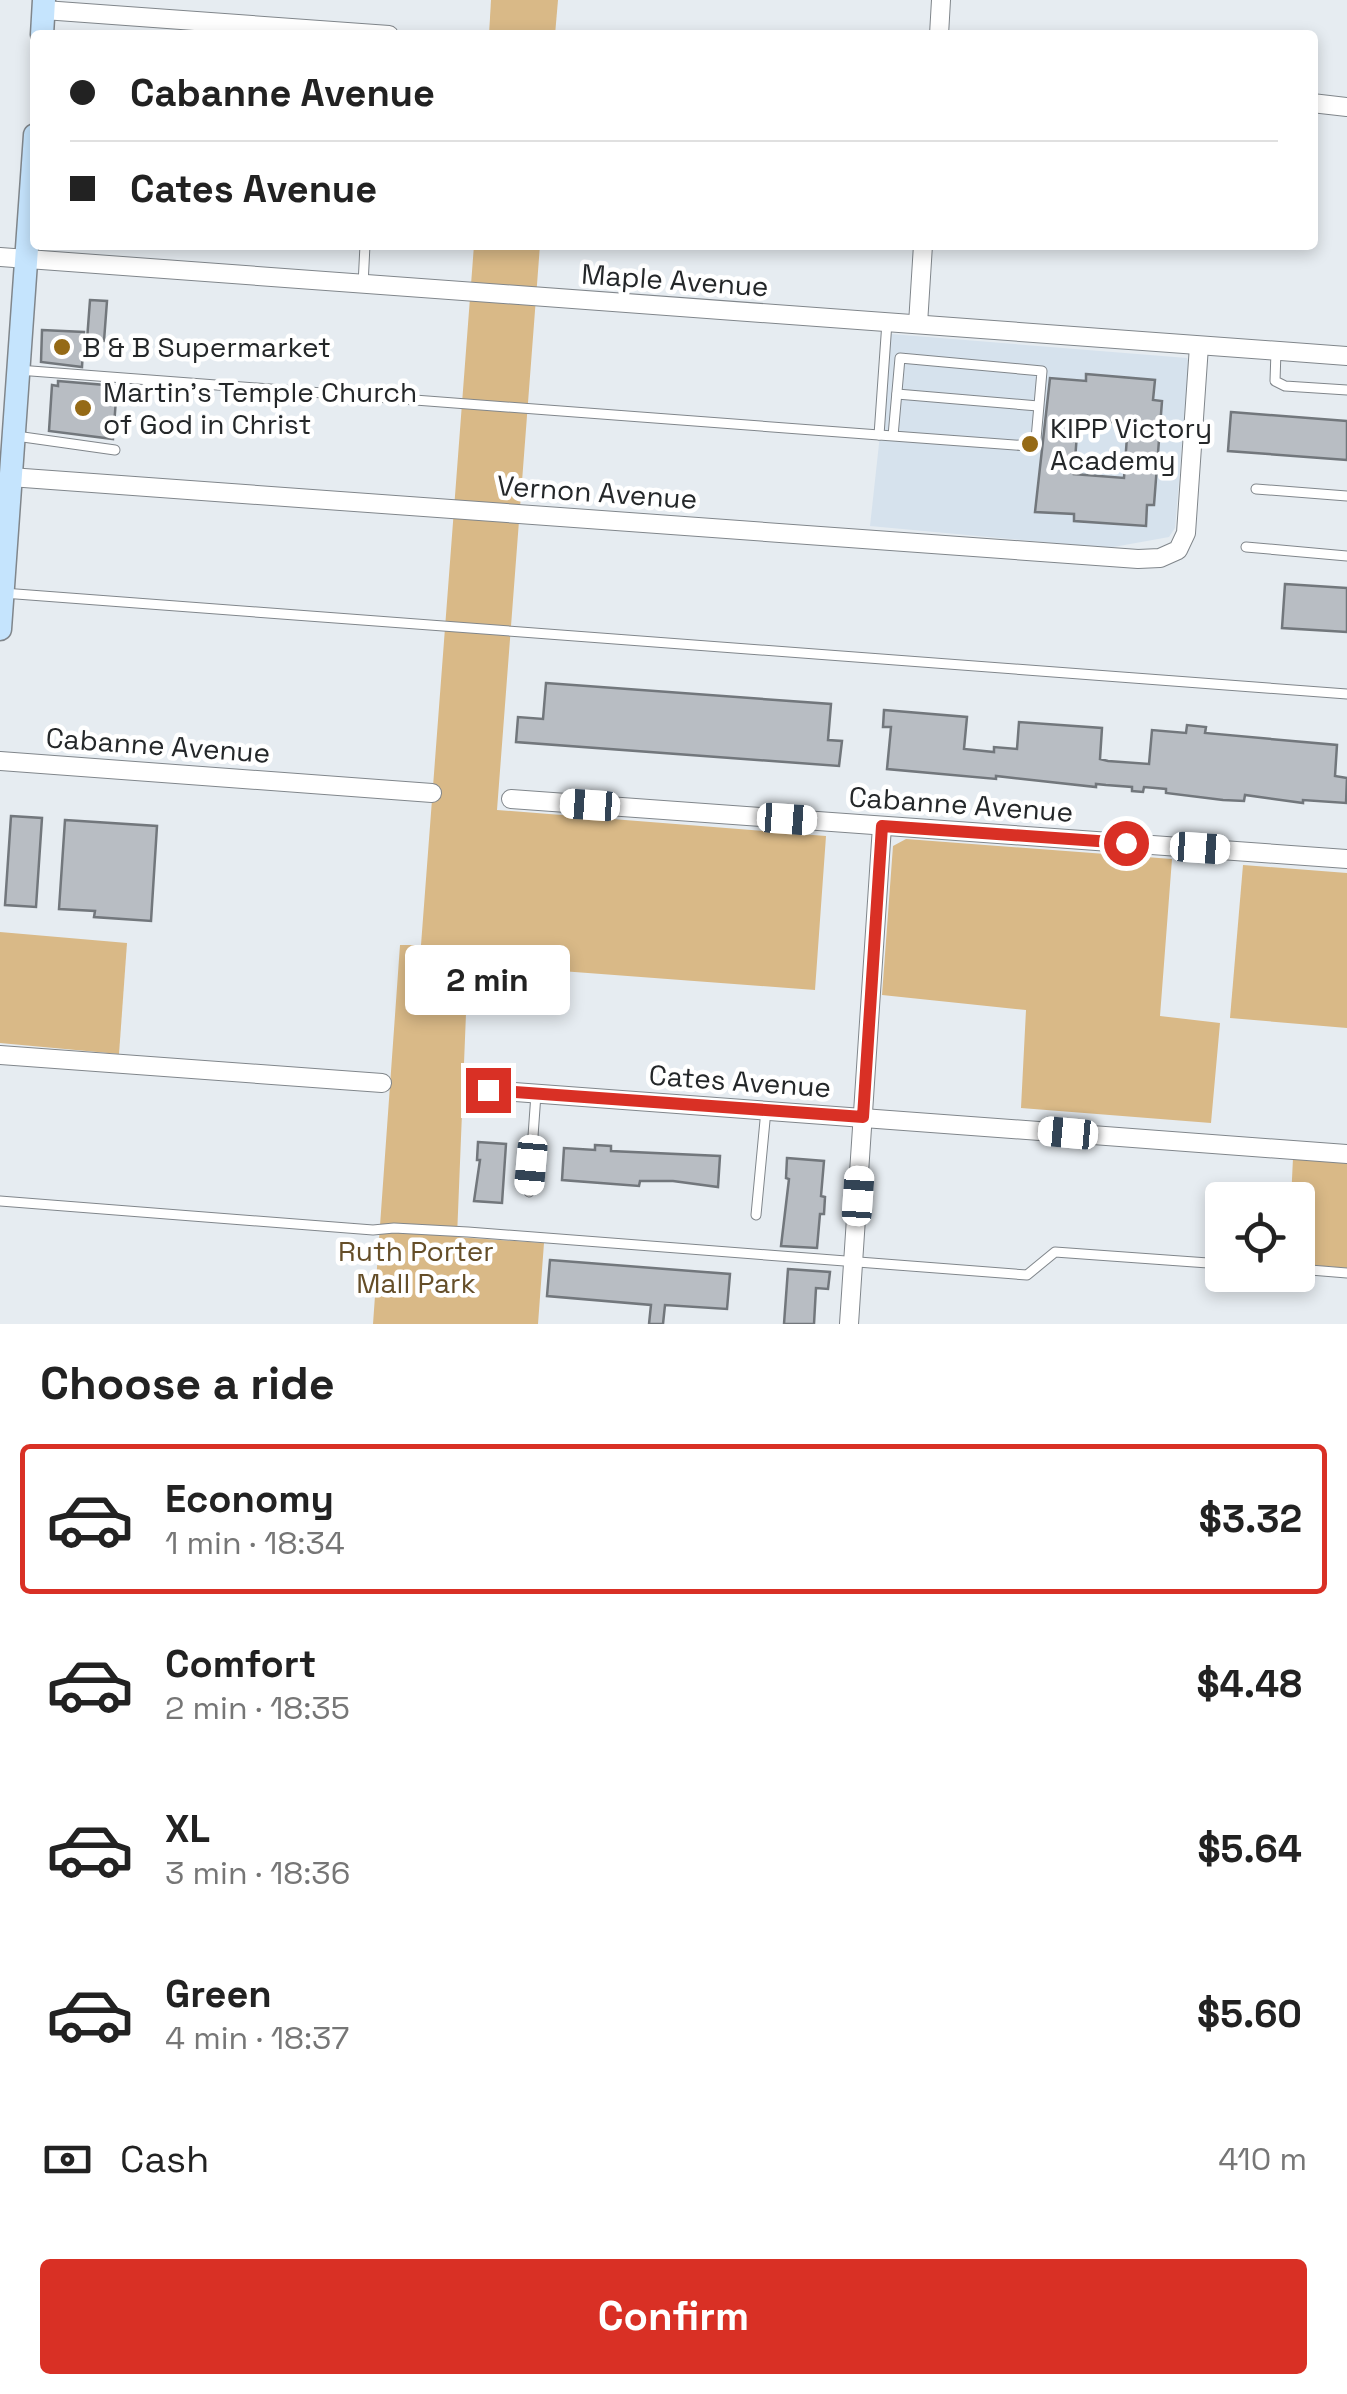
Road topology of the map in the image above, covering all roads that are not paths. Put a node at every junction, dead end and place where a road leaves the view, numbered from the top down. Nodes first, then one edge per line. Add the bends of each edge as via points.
1 (941, 0) edge
2 (44, 5) edge
3 (42, 30) edge
4 (331, 30) edge
5 (938, 30) edge
6 (1318, 104) edge
7 (1347, 107) edge
8 (30, 208) edge
9 (365, 250) edge
10 (924, 250) edge
11 (0, 257) edge
12 (26, 259) junction
13 (362, 285) junction
14 (887, 322) junction
15 (918, 324) junction
16 (1198, 346) junction
17 (1276, 351) junction
18 (1347, 356) edge
19 (18, 370) junction
20 (1347, 390) edge
21 (897, 394) junction
22 (1038, 406) junction
23 (879, 435) junction
24 (13, 436) junction
25 (893, 436) junction
26 (114, 450) dead end
27 (10, 477) junction
28 (1256, 489) dead end
29 (1347, 496) edge
30 (1246, 547) dead end
31 (1347, 556) edge
32 (2, 568) edge
33 (1, 593) edge
34 (0, 629) edge
35 (1347, 694) edge
36 (0, 761) edge
37 (432, 793) dead end
38 (511, 799) dead end
39 (882, 826) junction
40 (1347, 859) edge
41 (0, 1055) edge
42 (382, 1083) dead end
43 (488, 1090) dead end
44 (536, 1094) junction
45 (766, 1110) junction
46 (863, 1117) junction
47 (1347, 1154) edge
48 (529, 1192) dead end
49 (0, 1202) edge
50 (756, 1215) dead end
51 (852, 1262) junction
52 (1205, 1263) edge
53 (1315, 1270) edge
54 (1347, 1273) edge
55 (849, 1324) edge

1 - 5 street
2 - 3 main road
2 - 4 street
6 - 7 street
8 - 12 main road
9 - 13 lane
10 - 15 street
11 - 12 street, Maple Avenue
12 - 13 street, Maple Avenue
12 - 19 main road
13 - 14 street, Maple Avenue
14 - 15 street, Maple Avenue
14 - 23 lane
15 - 16 street, Maple Avenue
16 - 17 street, Maple Avenue
16 - 27 street, Vernon Avenue via 1186,533 1178,550 1160,558
17 - 18 street, Maple Avenue
17 - 20 lane via 1274,381
19 - 23 lane
19 - 24 main road
21 - 22 lane
21 - 22 lane via 900,358 1042,371
21 - 25 lane
22 - 25 lane via 1036,439 1028,446
23 - 25 lane
24 - 26 lane
24 - 27 main road
27 - 32 main road
28 - 29 lane
30 - 31 lane
32 - 33 main road
33 - 34 main road
33 - 35 lane
36 - 37 street, Cabanne Avenue
38 - 39 street, Cabanne Avenue
39 - 40 street, Cabanne Avenue
39 - 46 street
41 - 42 street
43 - 44 street, Cates Avenue
44 - 45 street, Cates Avenue
44 - 48 lane
45 - 46 street, Cates Avenue
45 - 50 lane
46 - 47 street, Cates Avenue
46 - 51 street
49 - 51 lane
51 - 52 lane via 1027,1275 1055,1252
51 - 55 street
53 - 54 lane

